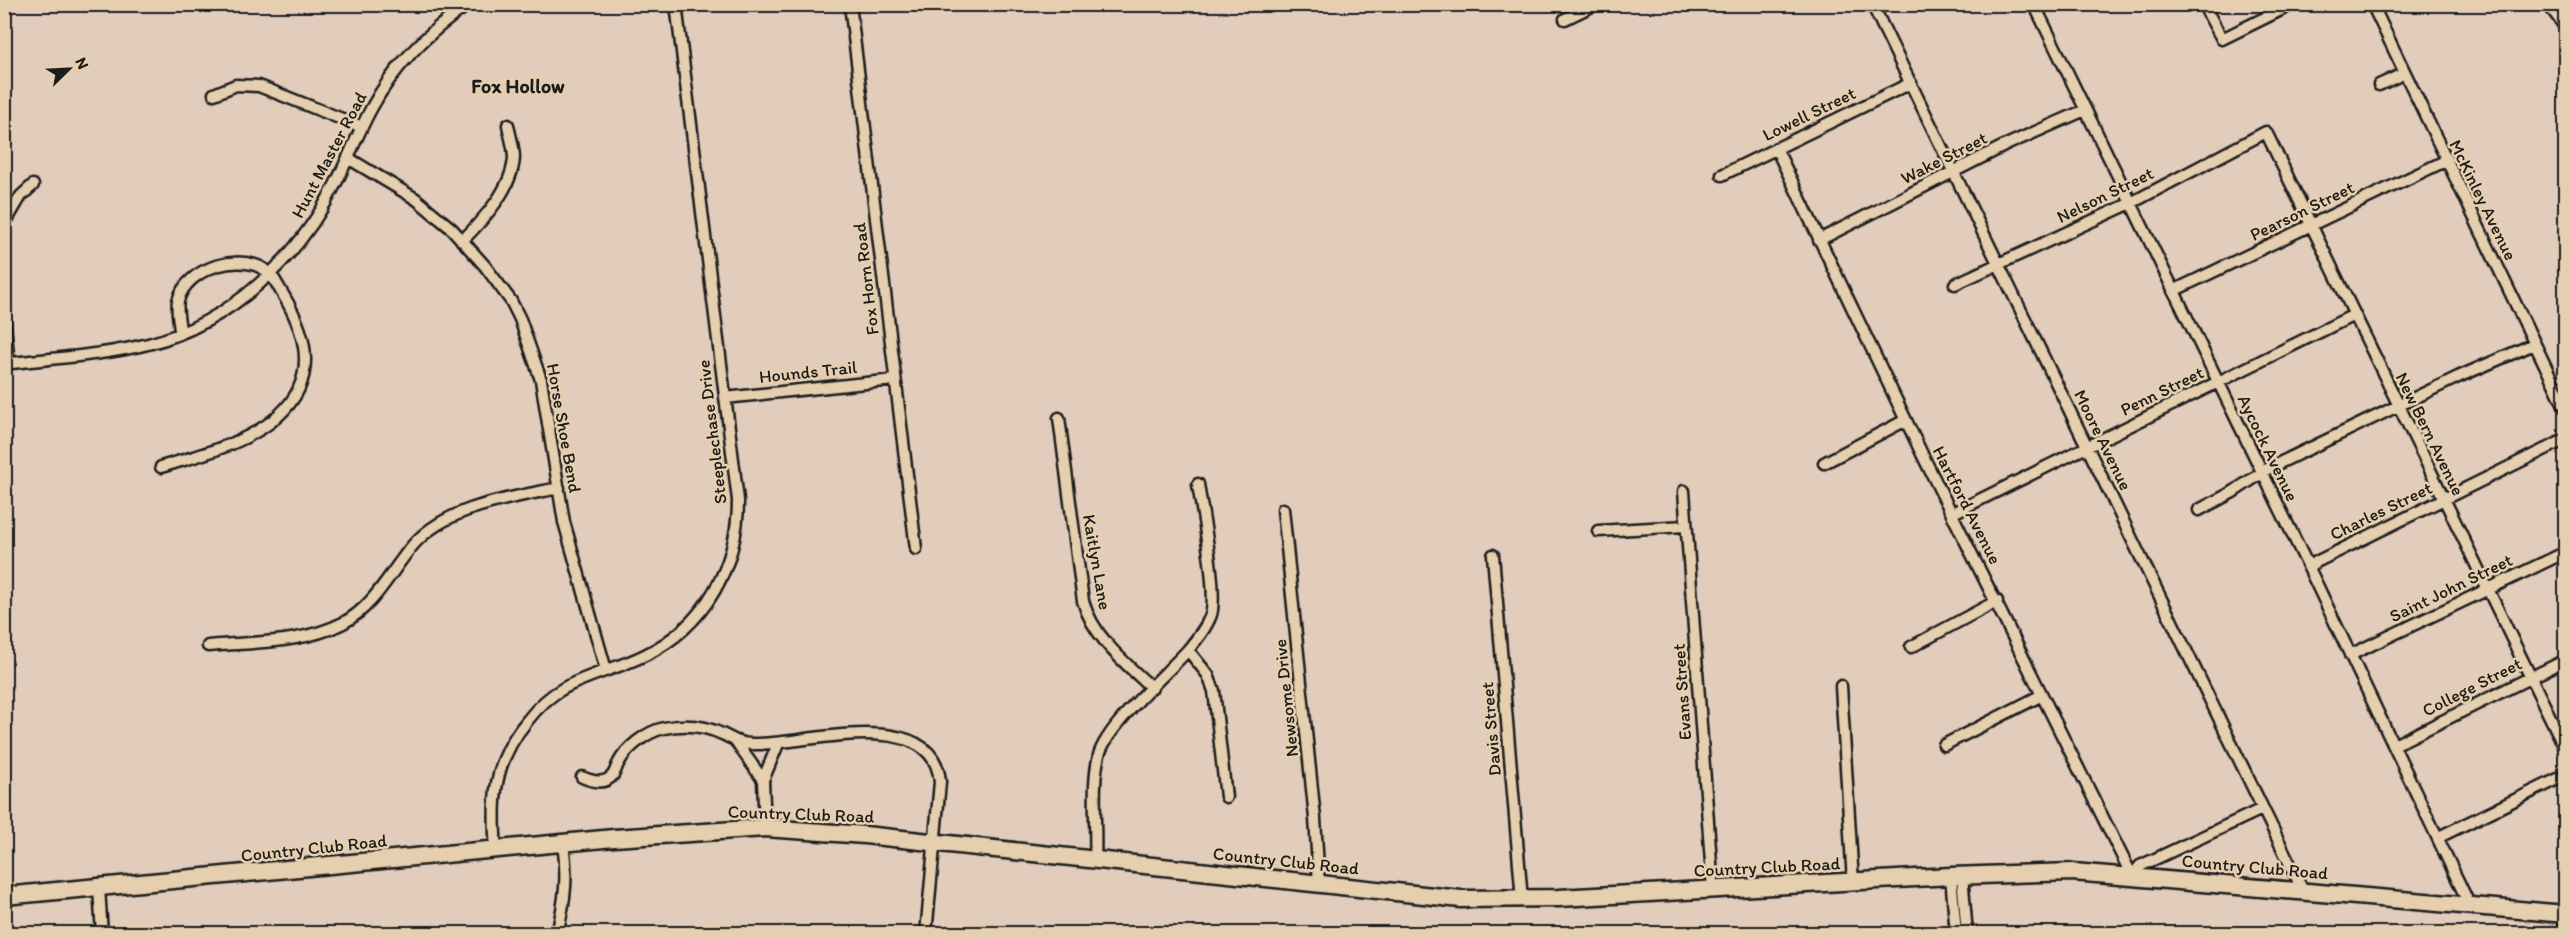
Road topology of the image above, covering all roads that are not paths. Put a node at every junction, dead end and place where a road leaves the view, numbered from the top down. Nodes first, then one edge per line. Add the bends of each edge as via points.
1 (469, 4) edge
2 (676, 4) edge
3 (849, 4) edge
4 (1596, 4) edge
5 (1872, 4) edge
6 (2034, 4) edge
7 (2203, 4) edge
8 (2293, 4) edge
9 (2372, 4) edge
10 (2548, 4) edge
11 (1565, 19) dead end
12 (2565, 28) edge
13 (2405, 73) junction
14 (1911, 83) junction
15 (2379, 85) dead end
16 (214, 94) dead end
17 (2085, 110) junction
18 (508, 125) dead end
19 (362, 128) junction
20 (2266, 132) joint
21 (1776, 148) junction
22 (348, 158) junction
23 (2445, 161) junction
24 (1954, 172) junction
25 (1722, 175) dead end
26 (33, 185) dead end
27 (2131, 203) junction
28 (4, 225) edge
29 (2309, 225) junction
30 (1820, 240) junction
31 (462, 241) junction
32 (1998, 262) junction
33 (270, 274) junction
34 (1955, 284) dead end
35 (2173, 291) junction
36 (2354, 315) junction
37 (4, 316) edge
38 (180, 333) junction
39 (2534, 344) junction
40 (7, 364) edge
41 (894, 380) junction
42 (2218, 382) junction
43 (725, 398) junction
44 (2398, 406) junction
45 (2565, 410) edge
46 (1059, 418) dead end
47 (1906, 420) junction
48 (2565, 438) edge
49 (2087, 446) junction
50 (1824, 462) dead end
51 (161, 467) dead end
52 (2262, 473) junction
53 (1198, 484) dead end
54 (559, 488) junction
55 (1684, 491) dead end
56 (2442, 498) junction
57 (1282, 509) dead end
58 (2199, 510) dead end
59 (1953, 513) junction
60 (1686, 526) junction
61 (1598, 531) dead end
62 (916, 549) dead end
63 (2565, 552) edge
64 (1493, 555) dead end
65 (2308, 566) junction
66 (2487, 589) junction
67 (1997, 602) junction
68 (208, 646) dead end
69 (1911, 647) dead end
70 (1188, 650) junction
71 (2350, 655) junction
72 (2565, 660) edge
73 (606, 670) junction
74 (2530, 676) junction
75 (1841, 686) dead end
76 (1152, 688) junction
77 (2043, 695) junction
78 (736, 742) junction
79 (778, 744) junction
80 (2394, 744) junction
81 (1944, 745) dead end
82 (2565, 750) edge
83 (2565, 775) edge
84 (582, 777) dead end
85 (763, 780) junction
86 (1227, 797) dead end
87 (2262, 809) junction
88 (765, 828) junction
89 (2439, 837) junction
90 (563, 843) junction
91 (935, 843) junction
92 (496, 850) junction
93 (1095, 860) junction
94 (1957, 876) junction
95 (2132, 876) junction
96 (1853, 882) junction
97 (1319, 884) junction
98 (99, 888) junction
99 (1713, 890) junction
100 (2303, 891) junction
101 (4, 897) edge
102 (1522, 900) junction
103 (2470, 906) junction
104 (2565, 914) edge
105 (102, 933) edge
106 (557, 933) edge
107 (926, 933) edge
108 (1956, 933) edge
109 (1966, 933) edge
110 (2565, 933) edge

1 - 19 street, Hunt Master Road via 439,26 406,59 387,82
2 - 43 street, Steeplechase Drive
3 - 41 street, Fox Horn Road
4 - 11 street
5 - 14 street, Moore Avenue
6 - 17 street, Aycock Avenue
7 - 8 street via 2222,39
9 - 13 street, McKinley Avenue
10 - 12 street
13 - 15 street
13 - 23 street, McKinley Avenue
14 - 21 street, Lowell Street
14 - 24 street, Moore Avenue
16 - 19 street via 236,85 259,87
17 - 24 street, Wake Street
17 - 27 street, Aycock Avenue
18 - 31 street via 514,158 508,179 486,215
19 - 22 street, Hunt Master Road
20 - 27 street, Nelson Street
20 - 29 street, New Bern Avenue
21 - 25 street, Lowell Street
21 - 30 street, Hartford Avenue
22 - 31 street, Horse Shoe Bend via 416,199
22 - 33 street, Hunt Master Road via 308,231
23 - 29 street, Pearson Street
23 - 39 street, McKinley Avenue
24 - 30 street, Wake Street
24 - 32 street, Moore Avenue
26 - 28 street via 21,196
27 - 32 street, Nelson Street
27 - 35 street, Aycock Avenue
29 - 35 street, Pearson Street
29 - 36 street, New Bern Avenue
30 - 47 street, Hartford Avenue
31 - 54 street, Horse Shoe Bend via 511,300 520,319 546,402
32 - 34 street, Nelson Street
32 - 49 street, Moore Avenue
33 - 38 street, Hunt Master Road via 236,301
33 - 38 street via 258,266 236,262 207,269 191,279 178,301
33 - 51 street via 304,341 304,369 295,394 278,417 254,432
35 - 42 street, Aycock Avenue
36 - 42 street, Penn Street
36 - 44 street, New Bern Avenue
37 - 40 street
38 - 40 street, Hunt Master Road via 121,350
39 - 44 street
39 - 45 street, McKinley Avenue
41 - 43 street, Hounds Trail
41 - 62 street, Fox Horn Road
42 - 49 street, Penn Street
42 - 52 street, Aycock Avenue
43 - 73 street, Steeplechase Drive via 738,517 724,572 707,604 673,639
44 - 52 street
44 - 56 street, New Bern Avenue
46 - 76 street, Kaitlyn Lane via 1088,618
47 - 50 street
47 - 59 street, Hartford Avenue
48 - 56 street, Charles Street
49 - 59 street, Penn Street
49 - 87 street, Moore Avenue
52 - 58 street
52 - 65 street, Aycock Avenue
53 - 70 street via 1213,604 1205,626
54 - 68 street via 480,507 431,529 412,546 370,602 345,622 289,639
54 - 73 street, Horse Shoe Bend via 564,522
55 - 60 street, Evans Street
56 - 65 street, Charles Street
56 - 66 street, New Bern Avenue
57 - 97 street, Newsome Drive
59 - 67 street, Hartford Avenue
60 - 61 street
60 - 99 street, Evans Street
63 - 66 street, Saint John Street
64 - 102 street, Davis Street
65 - 71 street, Aycock Avenue
66 - 71 street, Saint John Street
66 - 74 street, New Bern Avenue
67 - 69 street
67 - 77 street, Hartford Avenue
70 - 76 street
70 - 86 street via 1212,683
71 - 80 street, Aycock Avenue
72 - 74 street, College Street
73 - 92 street, Steeplechase Drive via 549,698 514,737 496,782
74 - 80 street, College Street
74 - 82 street, New Bern Avenue
75 - 96 street
76 - 93 street via 1112,730 1102,747 1096,774
77 - 81 street
77 - 95 street, Hartford Avenue
78 - 79 street
78 - 84 street via 706,728 663,729 634,745 608,780 599,782
78 - 85 street
79 - 85 street
79 - 91 street via 875,734 919,744 939,771
80 - 89 street, Aycock Avenue
83 - 89 street
85 - 88 street
87 - 95 street via 2140,866
87 - 100 street, Moore Avenue
88 - 90 street, Country Club Road
88 - 91 street, Country Club Road
89 - 103 street, Aycock Avenue
90 - 92 street, Country Club Road
90 - 106 street via 567,879
91 - 93 street, Country Club Road
91 - 107 street
92 - 98 street, Country Club Road
93 - 97 street, Country Club Road
94 - 95 street, Country Club Road via 2034,872
94 - 96 street, Country Club Road
94 - 108 street
94 - 109 street
95 - 100 street, Country Club Road
96 - 99 street, Country Club Road
97 - 102 street, Country Club Road via 1461,899
98 - 101 street, Country Club Road
98 - 105 street
99 - 102 street, Country Club Road
100 - 103 street, Country Club Road
103 - 104 street, Country Club Road
104 - 110 street

